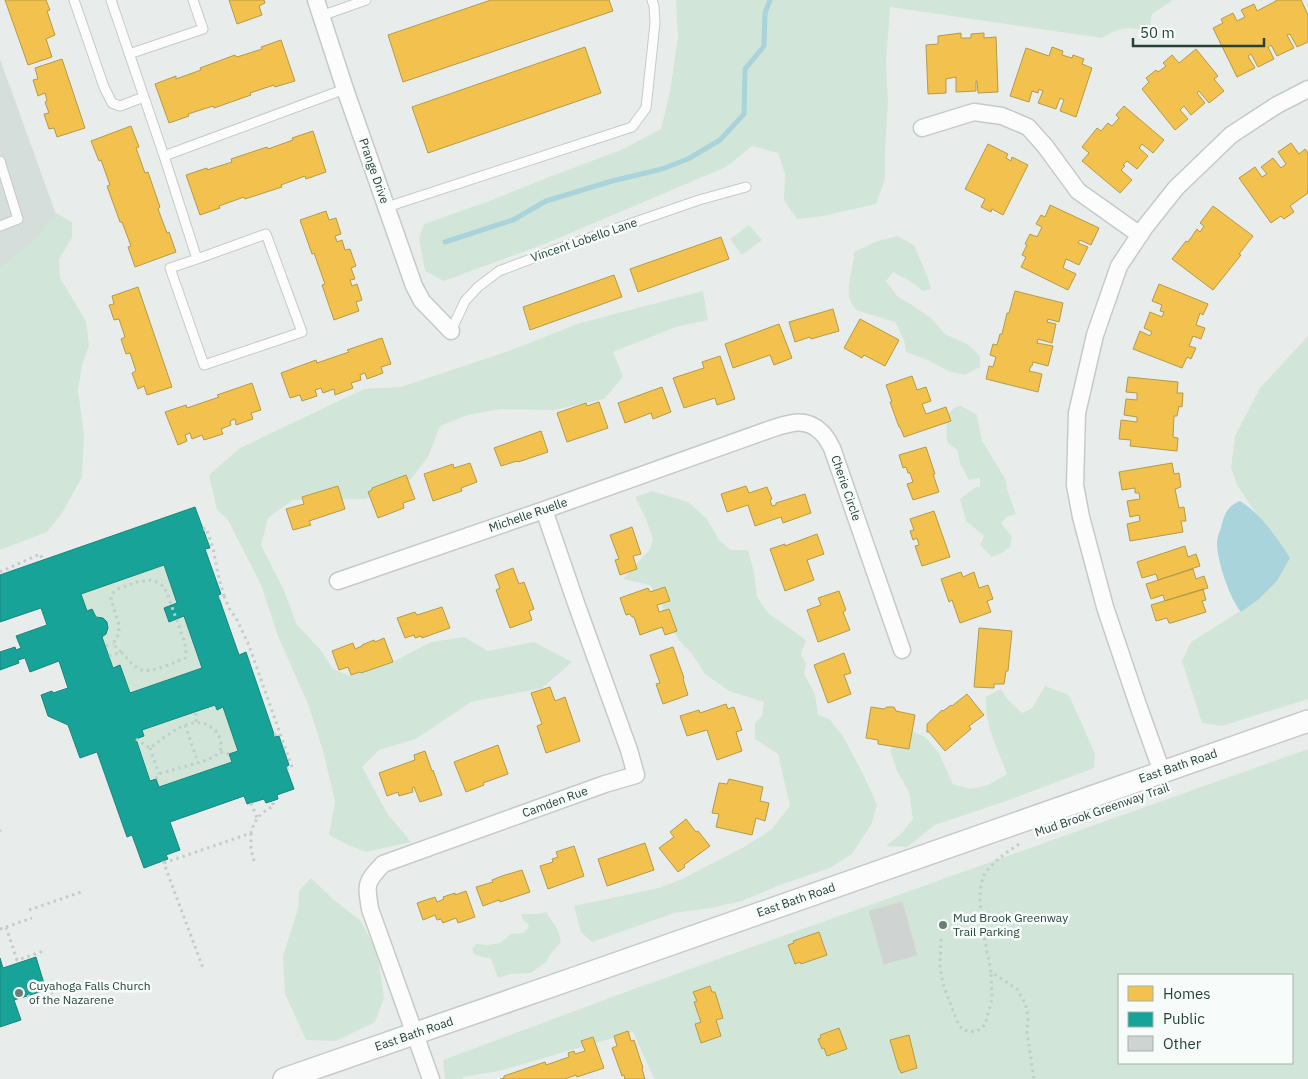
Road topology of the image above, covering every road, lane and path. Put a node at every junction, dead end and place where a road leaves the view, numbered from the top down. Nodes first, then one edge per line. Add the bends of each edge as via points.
1 (74, 0) edge
2 (111, 0) edge
3 (193, 0) edge
4 (366, 0) edge
5 (652, 0) edge
6 (319, 8) edge
7 (129, 54) junction
8 (345, 89) junction
9 (1308, 89) edge
10 (144, 97) junction
11 (922, 128) dead end
12 (164, 156) junction
13 (0, 161) edge
14 (746, 187) dead end
15 (387, 207) junction
16 (0, 226) edge
17 (1140, 235) junction
18 (196, 259) junction
19 (451, 331) joint
20 (719, 447) joint
21 (544, 510) junction
22 (203, 529) dead end
23 (43, 560) dead end
24 (0, 572) edge
25 (338, 581) dead end
26 (224, 596) junction
27 (219, 598) dead end
28 (113, 644) junction
29 (106, 646) dead end
30 (902, 650) dead end
31 (122, 652) junction
32 (109, 656) dead end
33 (196, 712) dead end
34 (1308, 721) edge
35 (196, 722) junction
36 (185, 725) junction
37 (280, 733) junction
38 (274, 735) dead end
39 (136, 739) dead end
40 (150, 748) junction
41 (220, 752) junction
42 (230, 754) dead end
43 (198, 762) junction
44 (287, 769) dead end
45 (1162, 772) junction
46 (159, 774) junction
47 (156, 779) dead end
48 (272, 801) dead end
49 (252, 803) dead end
50 (257, 818) junction
51 (251, 834) junction
52 (1022, 841) dead end
53 (254, 861) dead end
54 (84, 891) dead end
55 (30, 910) dead end
56 (32, 918) dead end
57 (6, 927) junction
58 (0, 929) edge
59 (941, 939) dead end
60 (44, 952) dead end
61 (203, 968) dead end
62 (991, 972) junction
63 (58, 991) dead end
64 (28, 996) dead end
65 (415, 1034) junction
66 (284, 1079) edge
67 (431, 1079) edge
68 (1034, 1079) edge

1 - 10 lane via 112,103 120,106
2 - 7 lane
3 - 7 lane via 203,29
4 - 6 lane
5 - 15 lane via 655,23 646,108 632,127
6 - 8 street, Prange Drive
7 - 10 lane
8 - 12 lane
8 - 15 street, Prange Drive
9 - 17 street via 1231,135 1176,188
10 - 12 lane
11 - 17 street via 974,112 1002,116 1028,127 1078,192
12 - 18 lane
13 - 16 lane via 18,219
14 - 19 lane, Vincent Lobello Lane via 499,271 465,301
15 - 19 street, Prange Drive via 414,286 422,300
17 - 45 street via 1119,266 1095,335 1077,413 1075,484 1080,517 1105,607
18 - 18 lane via 170,268 204,365 302,332 266,234
20 - 21 street, Michelle Ruelle
20 - 30 street, Cherie Circle via 795,422 810,424 822,432 832,448
21 - 25 street, Michelle Ruelle
21 - 65 street, Camden Rue via 636,775 383,864 371,876 367,888 370,909
22 - 26 path via 206,528 213,548
23 - 24 path via 40,554
26 - 27 path
26 - 37 path via 248,643
28 - 29 path
28 - 31 path
28 - 31 path via 119,625 111,599 113,593 150,580 164,587 185,643 185,658 144,672
31 - 32 path
33 - 35 path
34 - 45 street, East Bath Road
35 - 36 path
35 - 41 path via 210,726 216,732 220,738
36 - 40 path
36 - 43 path
37 - 38 path
37 - 44 path via 292,767
39 - 40 path
40 - 46 path
41 - 42 path
41 - 43 path
43 - 46 path
45 - 65 street, East Bath Road
46 - 47 path
48 - 50 path via 274,806
49 - 50 path
50 - 51 path
51 - 53 path
51 - 61 path via 163,862
52 - 62 path, Mud Brook Greenway Trail via 985,873 981,886 982,918
54 - 55 path
56 - 57 path
57 - 58 path
57 - 60 path via 17,960
59 - 62 path, Mud Brook Greenway Trail via 943,984 957,1021 970,1032 986,1025 992,998
62 - 68 path via 1017,989 1025,1003
63 - 64 path via 30,999
65 - 66 street, East Bath Road
65 - 67 street

